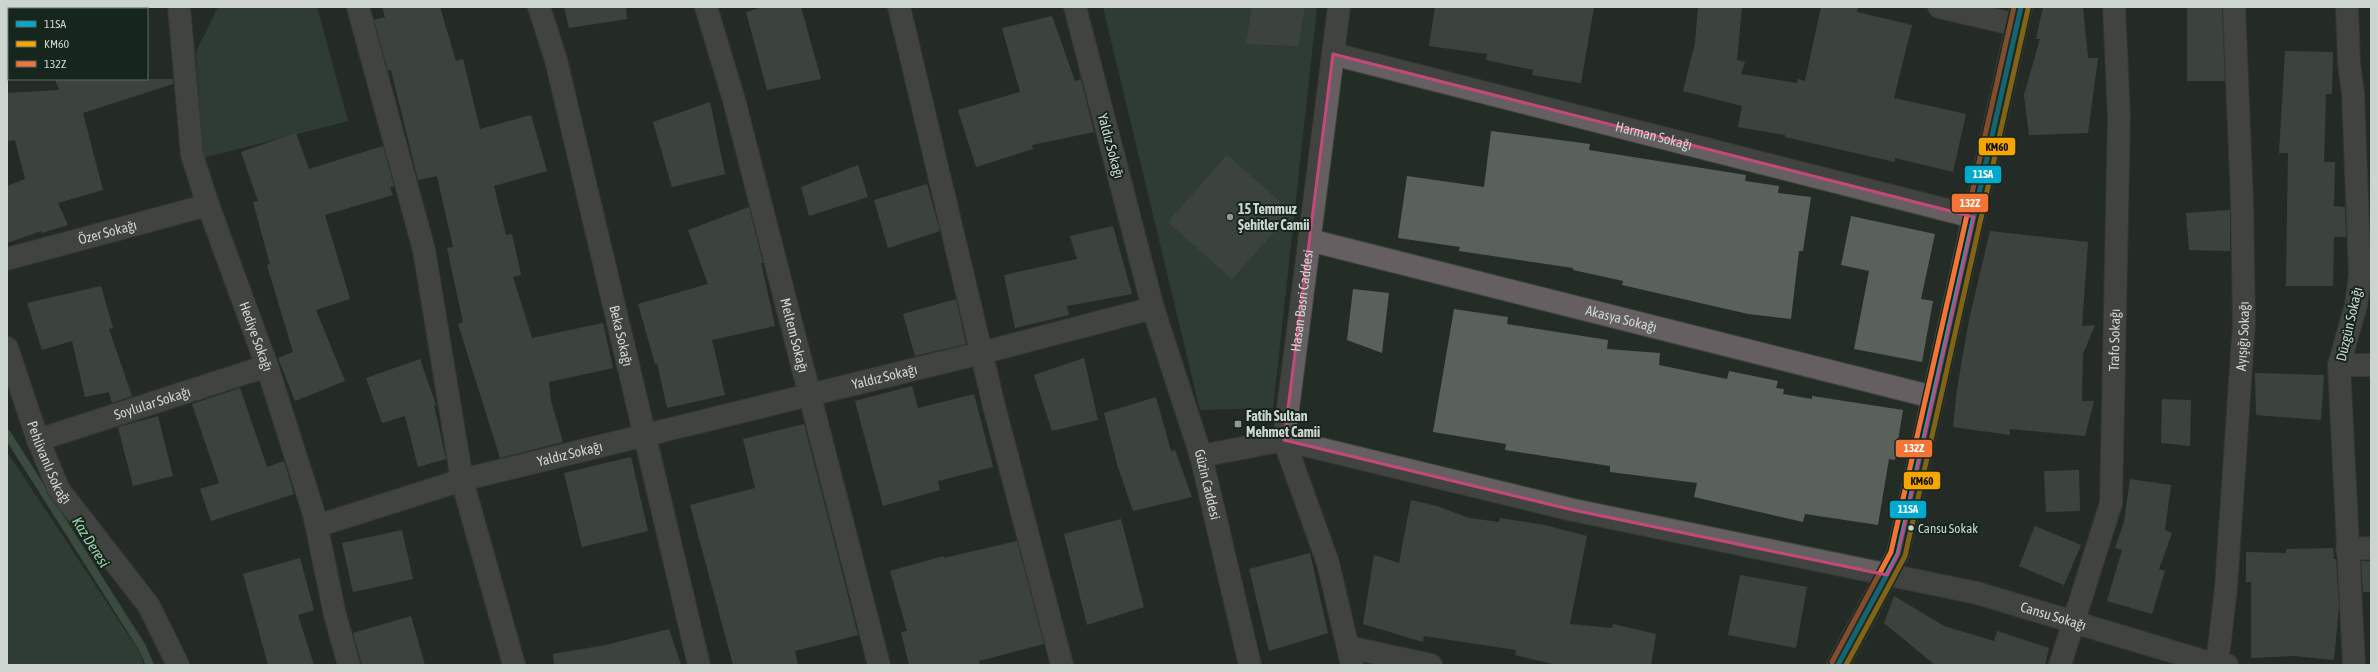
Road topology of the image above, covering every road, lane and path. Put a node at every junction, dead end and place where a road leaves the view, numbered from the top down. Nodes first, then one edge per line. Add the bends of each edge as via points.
1 (180, 7) edge
2 (358, 7) edge
3 (539, 7) edge
4 (706, 7) edge
5 (899, 7) edge
6 (1075, 7) edge
7 (1339, 7) edge
8 (1938, 7) edge
9 (2114, 7) edge
10 (2234, 7) edge
11 (2346, 7) edge
12 (2019, 16) edge
13 (1333, 54) junction
14 (2362, 160) edge
15 (208, 205) junction
16 (1974, 217) junction
17 (1309, 240) junction
18 (7, 259) edge
19 (1153, 308) junction
20 (7, 348) edge
21 (981, 353) junction
22 (2339, 365) junction
23 (2371, 365) edge
24 (267, 366) junction
25 (809, 395) junction
26 (1933, 397) junction
27 (644, 435) junction
28 (38, 440) junction
29 (1284, 440) junction
30 (1202, 456) junction
31 (462, 480) junction
32 (317, 526) junction
33 (2371, 548) edge
34 (2347, 549) junction
35 (1887, 576) junction
36 (2073, 621) junction
37 (1350, 656) edge
38 (178, 665) edge
39 (349, 665) edge
40 (514, 665) edge
41 (699, 665) edge
42 (879, 665) edge
43 (1062, 665) edge
44 (1250, 665) edge
45 (1432, 665) edge
46 (1838, 665) edge
47 (2060, 665) edge
48 (2217, 665) edge
49 (2228, 665) edge
50 (2354, 665) edge

1 - 15 street, Hediye Sokağı via 192,155
2 - 31 street via 424,250
3 - 27 street, Beka Sokağı via 556,60
4 - 25 street, Meltem Sokağı via 734,100
5 - 21 street
6 - 19 street, Yaldız Sokağı
7 - 13 street, Hasan Basri Caddesi
8 - 12 street
9 - 36 street, Trafo Sokağı via 2119,116 2111,503
10 - 48 street, Ayışığı Sokağı via 2244,323 2226,588
11 - 14 street, Düzgün Sokağı via 2349,63
12 - 16 street
13 - 16 street, Harman Sokağı
13 - 17 street, Hasan Basri Caddesi
14 - 22 street, Düzgün Sokağı via 2360,276 2356,305
15 - 18 street, Özer Sokağı
15 - 24 street, Hediye Sokağı
16 - 26 street
17 - 26 street, Akasya Sokağı
17 - 29 street, Hasan Basri Caddesi
19 - 21 street, Yaldız Sokağı
19 - 30 street, Güzin Caddesi
20 - 28 street, Pehlivanlı Sokağı
21 - 25 street, Yaldız Sokağı
21 - 43 street
22 - 23 street
22 - 34 street, Düzgün Sokağı
24 - 28 street, Soylular Sokağı
24 - 32 street, Hediye Sokağı
25 - 27 street, Yaldız Sokağı
25 - 42 street, Meltem Sokağı
26 - 35 street via 1898,554
27 - 31 street, Yaldız Sokağı
27 - 41 street, Beka Sokağı
28 - 38 street, Pehlivanlı Sokağı via 59,490 149,606
29 - 30 street
29 - 35 street, Cansu Sokağı via 1573,510
29 - 37 street via 1328,563
30 - 44 street, Güzin Caddesi
31 - 32 street, Yaldız Sokağı
31 - 40 street
32 - 39 street, Hediye Sokağı via 335,615
33 - 34 street
34 - 50 street, Düzgün Sokağı
35 - 36 street, Cansu Sokağı via 1977,593
35 - 46 street
36 - 47 street, Trafo Sokağı
36 - 48 street, Cansu Sokağı
37 - 45 street
48 - 49 street, Cansu Sokağı

